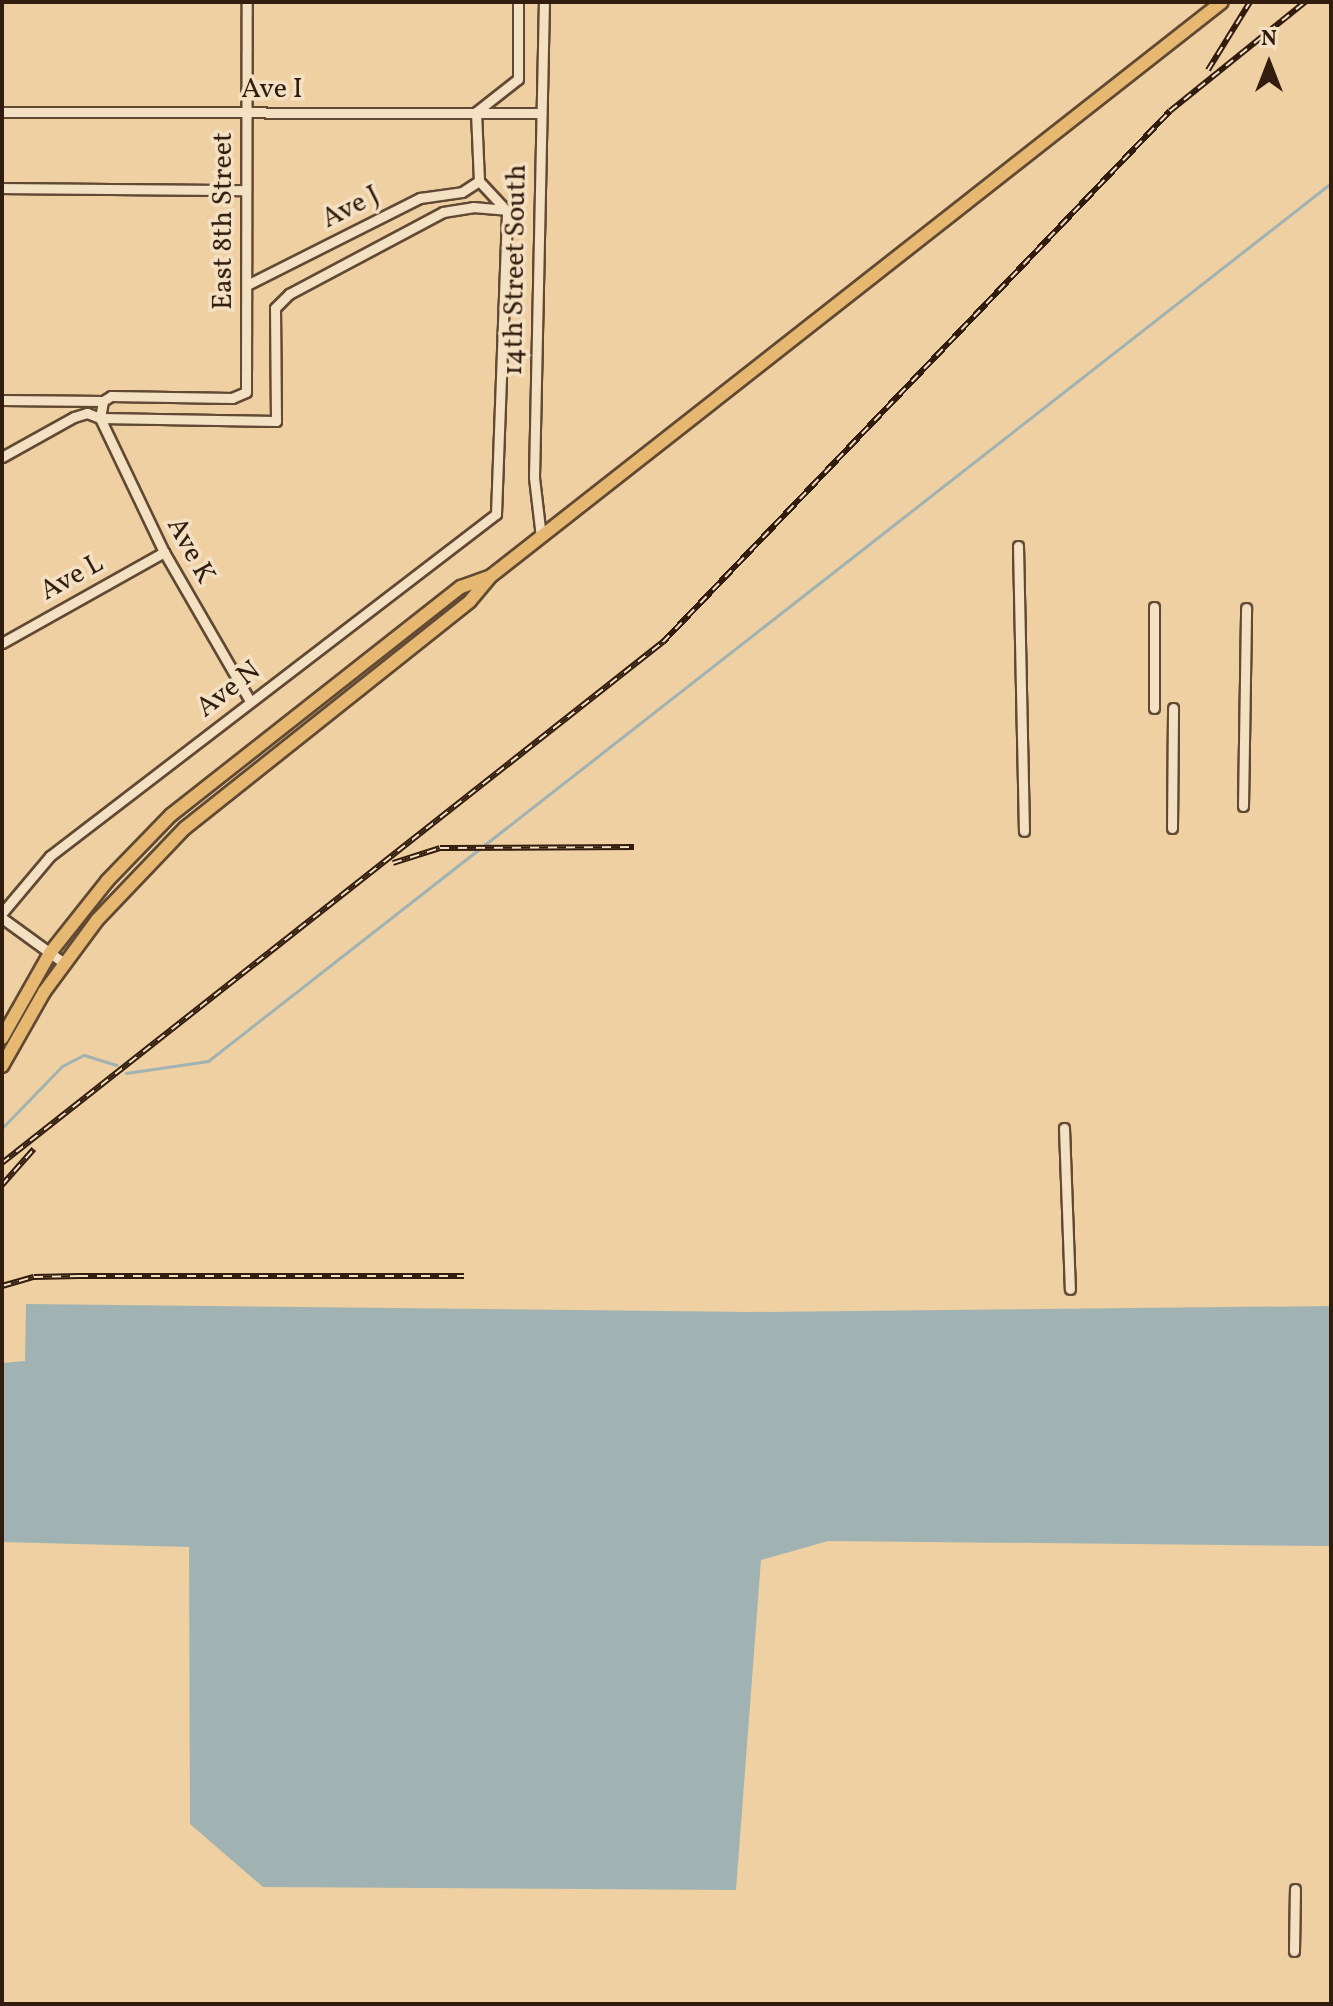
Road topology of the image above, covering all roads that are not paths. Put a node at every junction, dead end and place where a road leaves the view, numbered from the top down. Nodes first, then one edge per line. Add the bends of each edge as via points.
1 (247, 2) edge
2 (518, 2) edge
3 (544, 2) edge
4 (1222, 2) edge
5 (2, 112) edge
6 (246, 112) junction
7 (476, 112) junction
8 (541, 113) junction
9 (479, 181) junction
10 (2, 188) edge
11 (246, 190) junction
12 (507, 211) junction
13 (247, 285) junction
14 (2, 400) edge
15 (103, 401) junction
16 (100, 418) junction
17 (2, 457) edge
18 (541, 537) junction
19 (1018, 546) dead end
20 (164, 552) junction
21 (491, 576) junction
22 (1154, 607) dead end
23 (1246, 608) dead end
24 (2, 643) edge
25 (250, 701) junction
26 (1154, 708) dead end
27 (1173, 708) dead end
28 (1243, 806) dead end
29 (1172, 828) dead end
30 (1024, 831) dead end
31 (2, 916) edge
32 (50, 953) junction
33 (64, 963) junction
34 (2, 1038) edge
35 (2, 1066) edge
36 (1064, 1128) dead end
37 (1070, 1289) dead end
38 (1295, 1889) dead end
39 (1294, 1951) dead end

1 - 6 street, East 8th Street
2 - 7 street via 518,79
3 - 8 street, 14th Street South
4 - 18 main road
5 - 6 street, Ave I
6 - 7 street, Ave I
6 - 11 street, East 8th Street
7 - 8 street, Ave I
7 - 9 street
8 - 18 street, 14th Street South via 534,477
9 - 12 street
9 - 13 street, Ave J via 462,192 420,198
10 - 11 street
11 - 13 street, East 8th Street
12 - 16 street via 473,207 443,212 289,294 275,308 276,421
12 - 25 street, Ave N via 496,514
13 - 15 street, East 8th Street via 246,392 232,398 111,396
14 - 15 street
15 - 16 street
16 - 17 street via 87,413 74,417
16 - 20 street, Ave K
18 - 21 main road
19 - 30 street
20 - 24 street, Ave L
20 - 25 street, Ave K
21 - 32 main road via 461,587 171,815 107,881
21 - 33 main road via 470,601 178,834 110,902
22 - 26 street
23 - 28 street
25 - 31 street, Ave N via 50,856
27 - 29 street
31 - 32 street
32 - 33 street
32 - 34 main road
33 - 35 main road
36 - 37 street
38 - 39 street

